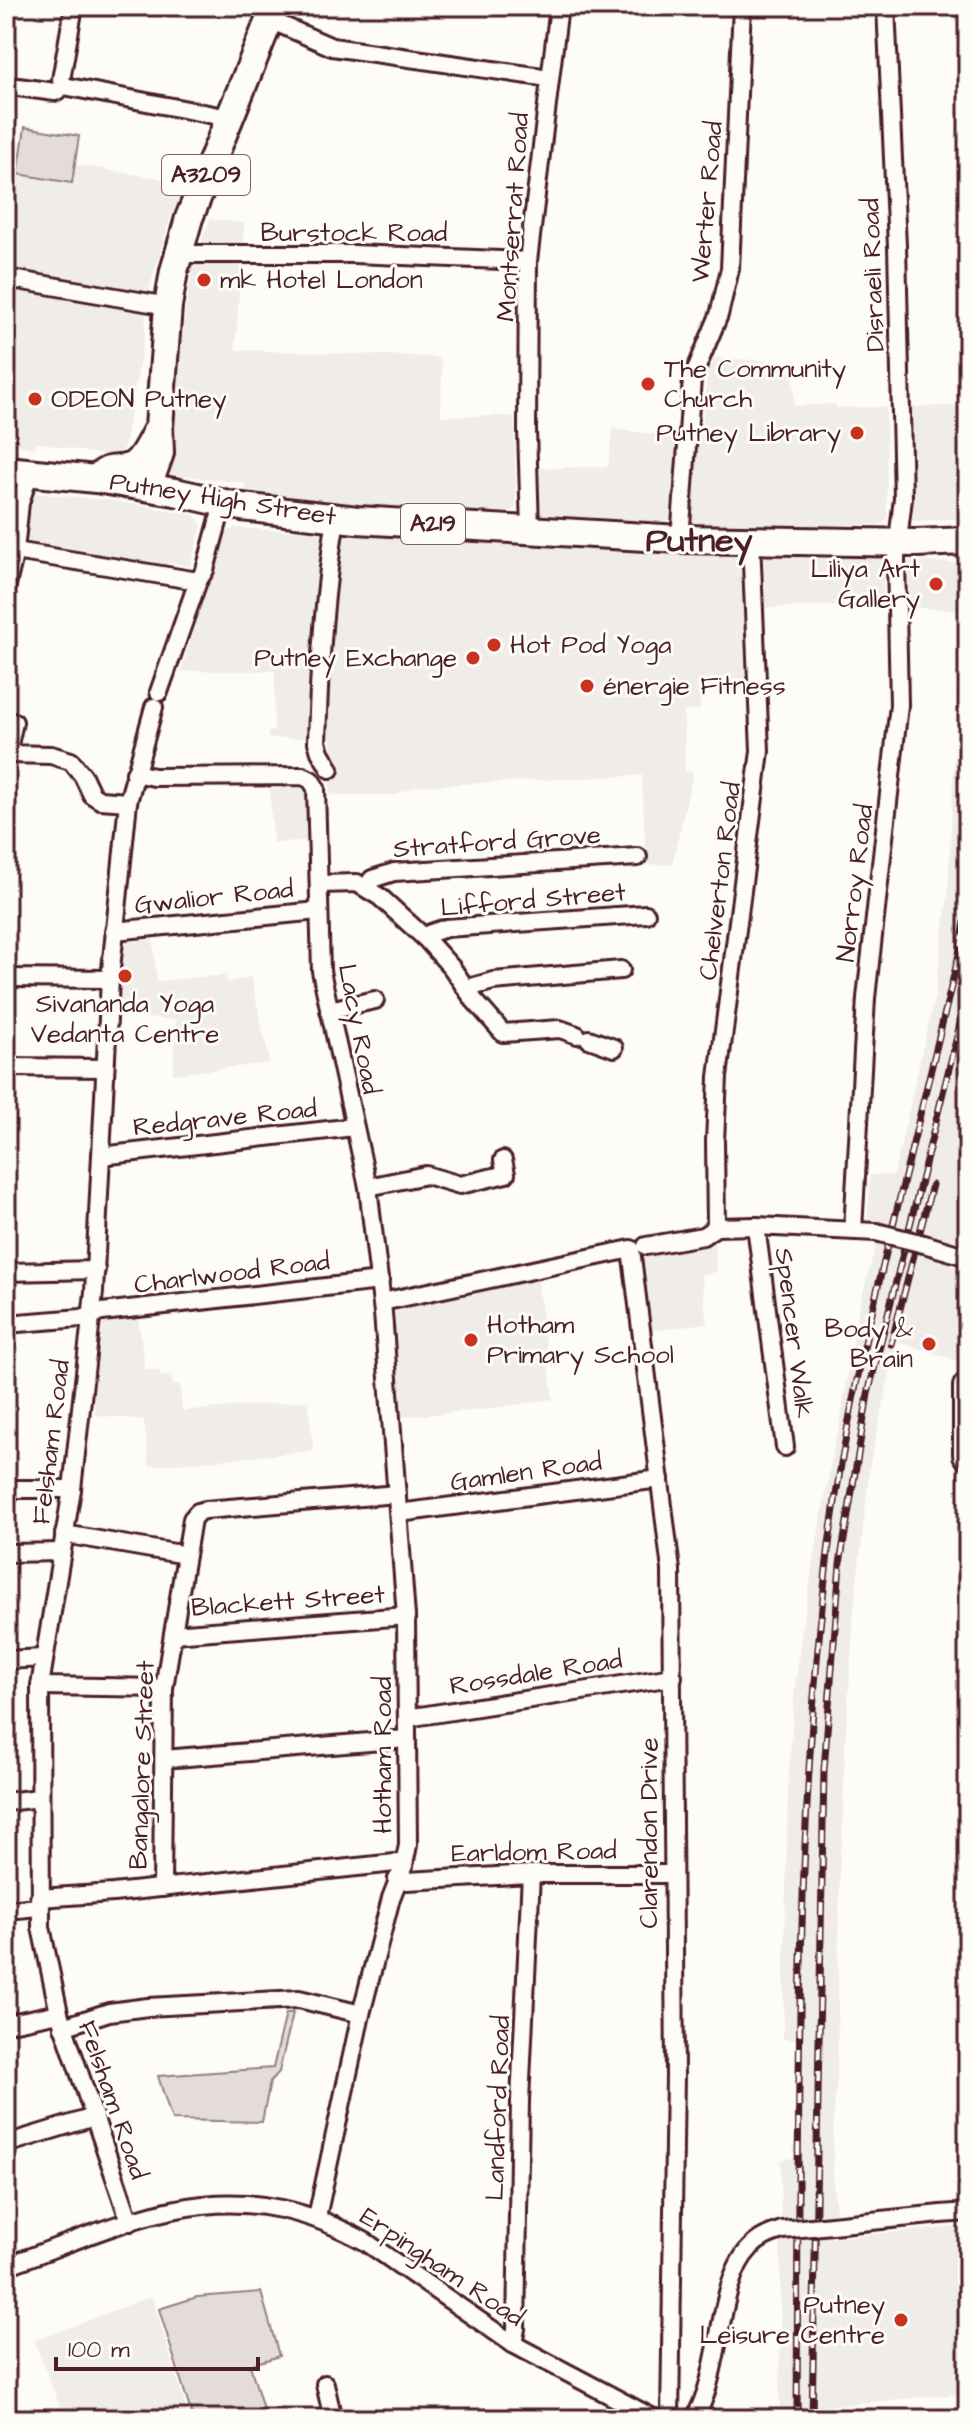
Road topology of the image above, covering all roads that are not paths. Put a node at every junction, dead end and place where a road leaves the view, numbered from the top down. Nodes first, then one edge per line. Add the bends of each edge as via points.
1 (74, 6) edge
2 (559, 6) edge
3 (742, 6) edge
4 (886, 6) edge
5 (272, 13) edge
6 (549, 78) junction
7 (64, 86) junction
8 (18, 87) dead end
9 (229, 118) junction
10 (179, 254) junction
11 (528, 261) junction
12 (6, 278) edge
13 (168, 306) junction
14 (159, 427) junction
15 (18, 471) edge
16 (96, 479) junction
17 (148, 487) junction
18 (223, 504) junction
19 (336, 518) junction
20 (530, 529) junction
21 (680, 539) junction
22 (751, 540) junction
23 (968, 541) edge
24 (898, 542) junction
25 (15, 551) junction
26 (198, 581) junction
27 (6, 589) edge
28 (14, 722) dead end
29 (330, 769) dead end
30 (135, 773) junction
31 (128, 802) junction
32 (638, 857) dead end
33 (319, 884) junction
34 (367, 888) junction
35 (318, 911) junction
36 (646, 914) dead end
37 (114, 931) junction
38 (425, 938) junction
39 (621, 970) dead end
40 (6, 978) edge
41 (110, 979) junction
42 (471, 994) junction
43 (375, 1000) dead end
44 (329, 1010) junction
45 (614, 1048) dead end
46 (6, 1067) edge
47 (104, 1068) junction
48 (354, 1127) junction
49 (101, 1156) junction
50 (503, 1160) dead end
51 (368, 1187) junction
52 (756, 1226) junction
53 (716, 1227) junction
54 (853, 1230) junction
55 (638, 1247) junction
56 (968, 1257) edge
57 (96, 1270) junction
58 (6, 1272) edge
59 (380, 1281) junction
60 (382, 1302) junction
61 (91, 1316) junction
62 (6, 1324) edge
63 (968, 1387) edge
64 (785, 1447) dead end
65 (968, 1454) edge
66 (660, 1479) junction
67 (6, 1489) edge
68 (72, 1489) junction
69 (397, 1494) junction
70 (399, 1513) junction
71 (64, 1534) junction
72 (61, 1552) junction
73 (6, 1553) edge
74 (186, 1555) junction
75 (406, 1616) junction
76 (173, 1634) junction
77 (43, 1658) junction
78 (6, 1660) edge
79 (673, 1677) junction
80 (40, 1686) junction
81 (164, 1688) junction
82 (407, 1718) junction
83 (406, 1739) junction
84 (164, 1759) junction
85 (39, 1798) junction
86 (6, 1802) edge
87 (401, 1872) junction
88 (531, 1874) junction
89 (673, 1874) junction
90 (162, 1888) junction
91 (39, 1903) junction
92 (6, 1910) edge
93 (361, 2014) junction
94 (61, 2020) junction
95 (6, 2024) edge
96 (94, 2117) junction
97 (6, 2144) edge
98 (968, 2212) edge
99 (317, 2217) junction
100 (130, 2222) junction
101 (6, 2266) edge
102 (513, 2344) junction
103 (325, 2384) dead end
104 (333, 2419) edge
105 (655, 2419) edge
106 (670, 2419) edge
107 (694, 2419) edge

1 - 7 street
2 - 6 street, Montserrat Road
3 - 21 street, Werter Road via 730,269 719,315 692,379
4 - 24 street, Disraeli Road via 903,498
5 - 6 street via 332,47
5 - 9 main road, A3209
6 - 11 street, Montserrat Road
7 - 8 street via 55,92
7 - 9 street
9 - 10 main road, A3209
10 - 11 street, Burstock Road
10 - 13 main road, A3209
11 - 20 street, Montserrat Road
12 - 13 street
13 - 14 main road, A3209
14 - 16 main road, A3209 via 136,463 108,469
14 - 17 main road, A3209 via 160,453
15 - 16 main road, Putney High Street / A219
15 - 25 street
16 - 17 main road, Putney High Street / A219
17 - 18 main road, Putney High Street / A219
18 - 19 main road, Putney High Street / A219
18 - 26 street, Felsham Road
19 - 20 main road, Putney High Street / A219
19 - 29 street via 324,601 317,742
20 - 21 main road, Putney High Street / A219
21 - 22 main road, Putney High Street / A219
22 - 24 main road, Putney High Street / A219
22 - 53 street, Chelverton Road via 760,751 718,1077
23 - 24 main road, Putney High Street / A219
24 - 54 street, Norroy Road via 899,705 866,998
25 - 26 street
25 - 27 street
26 - 30 street, Felsham Road
28 - 31 street via 7,754 71,761 92,795
30 - 31 street, Felsham Road
30 - 33 street, Lacy Road via 303,776 314,784 318,797
31 - 37 street, Felsham Road
32 - 34 street, Stratford Grove via 394,872 372,879
33 - 34 street via 349,881
33 - 35 street, Lacy Road
34 - 38 street
35 - 37 street, Gwalior Road
35 - 44 street, Lacy Road
36 - 38 street, Lifford Street via 446,928
37 - 41 street, Felsham Road
38 - 42 street
39 - 42 street via 493,981
40 - 41 street
41 - 47 street, Felsham Road
42 - 45 street via 503,1033 560,1029
43 - 44 street
44 - 48 street, Lacy Road
46 - 47 street
47 - 49 street, Felsham Road
48 - 49 street, Redgrave Road
48 - 51 street, Lacy Road
49 - 57 street, Felsham Road
50 - 51 street via 506,1174 460,1185 426,1175
51 - 59 street, Lacy Road
52 - 53 street
52 - 54 street
52 - 64 street, Spencer Walk
53 - 55 street via 703,1236
54 - 56 street, bridge
55 - 60 street
55 - 66 street, Clarendon Drive
57 - 58 street
57 - 61 street, Felsham Road
59 - 60 street, Hotham Road
59 - 61 street, Charlwood Road
60 - 69 street, Hotham Road
61 - 62 street, Charlwood Road
61 - 68 street, Felsham Road
63 - 65 highway
66 - 70 street, Gamlen Road
66 - 79 street, Clarendon Drive via 671,1570
67 - 68 street
68 - 71 street, Felsham Road
69 - 70 street, Hotham Road
69 - 74 street, Bangalore Street via 198,1512
70 - 75 street, Hotham Road
71 - 72 street, Felsham Road
71 - 74 street
72 - 73 street
72 - 77 street, Felsham Road
74 - 76 street, Bangalore Street
75 - 76 street, Blackett Street
75 - 82 street, Hotham Road
76 - 81 street, Bangalore Street
77 - 78 street
77 - 80 street, Felsham Road
79 - 82 street, Rossdale Road
79 - 89 street, Clarendon Drive
80 - 81 street
80 - 85 street, Felsham Road
81 - 84 street, Bangalore Street
82 - 83 street, Hotham Road
83 - 84 street
83 - 87 street, Hotham Road via 408,1845
84 - 90 street, Bangalore Street
85 - 86 street
85 - 91 street, Felsham Road
87 - 88 street, Earldom Road via 407,1881
87 - 90 street, Earldom Road via 395,1863
87 - 93 street, Hotham Road
88 - 89 street, Earldom Road
88 - 102 street, Landford Road
89 - 106 street, Clarendon Drive
90 - 91 street, Earldom Road
91 - 92 street, Earldom Road
91 - 94 street, Felsham Road
93 - 94 street via 299,1999 148,2007
93 - 99 street, Hotham Road
94 - 95 street
94 - 96 street, Felsham Road
96 - 97 street
96 - 100 street, Felsham Road
98 - 107 street, bridge via 782,2230 756,2242 733,2273 719,2346
99 - 100 street, Erpingham Road via 214,2203
99 - 102 street, Erpingham Road via 381,2251
100 - 101 street, Erpingham Road
102 - 105 street, Erpingham Road
103 - 104 street

